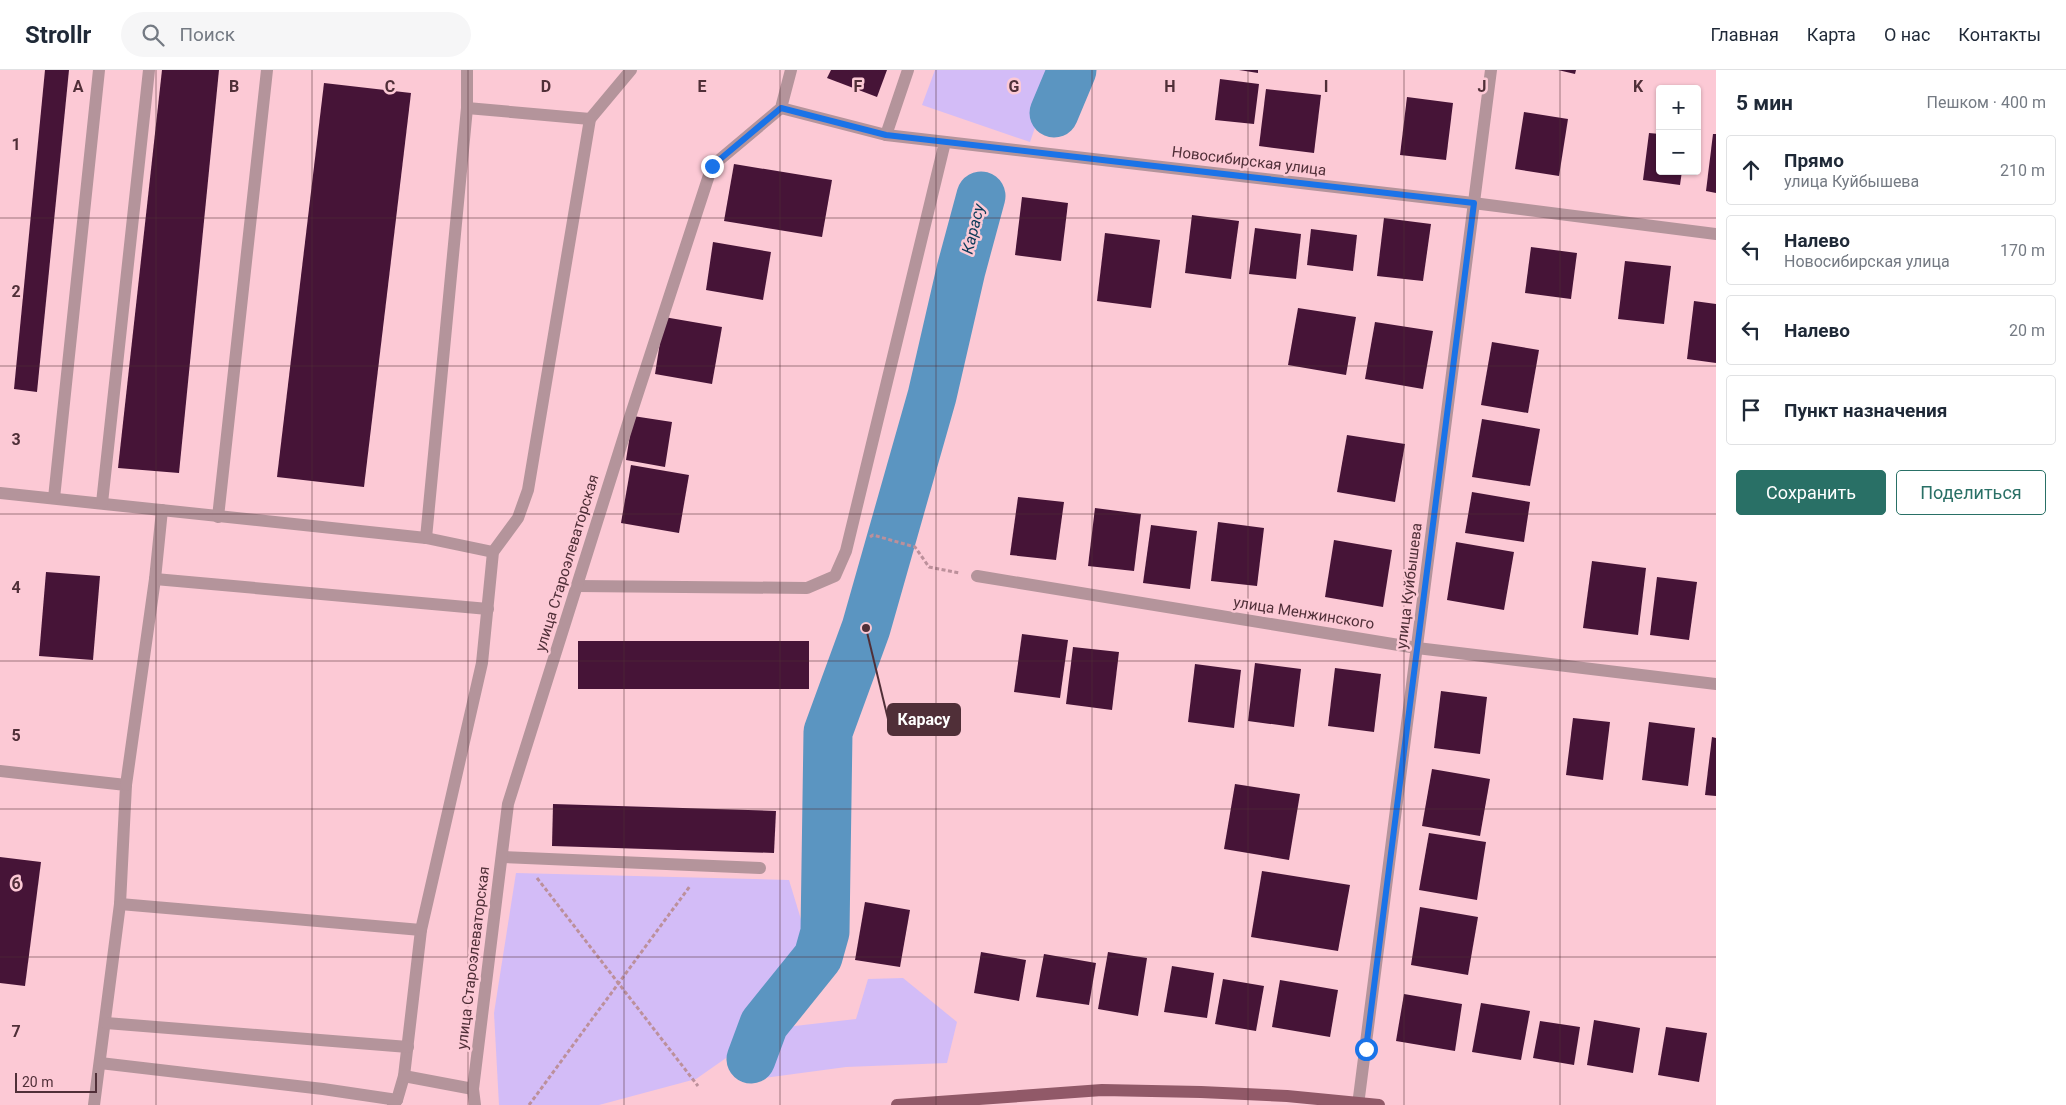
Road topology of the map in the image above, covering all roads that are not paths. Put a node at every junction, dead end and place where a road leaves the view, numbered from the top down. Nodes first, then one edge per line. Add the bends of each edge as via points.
1 (99, 70) edge
2 (149, 70) edge
3 (266, 70) edge
4 (467, 70) edge
5 (630, 70) edge
6 (791, 70) edge
7 (908, 70) edge
8 (1491, 70) edge
9 (467, 108) junction
10 (781, 108) junction
11 (590, 119) junction
12 (886, 135) junction
13 (945, 142) junction
14 (1474, 203) junction
15 (1716, 234) edge
16 (0, 493) edge
17 (54, 498) junction
18 (102, 503) junction
19 (162, 510) junction
20 (218, 517) junction
21 (426, 538) junction
22 (492, 552) junction
23 (977, 576) road end
24 (155, 579) junction
25 (577, 586) junction
26 (488, 609) junction
27 (1417, 648) junction
28 (1716, 684) edge
29 (0, 771) edge
30 (126, 785) junction
31 (502, 857) junction
32 (760, 868) dead end
33 (120, 904) junction
34 (421, 930) junction
35 (106, 1023) junction
36 (408, 1047) junction
37 (100, 1064) junction
38 (404, 1076) junction
39 (473, 1089) junction
40 (395, 1102) edge
41 (1358, 1104) edge
42 (94, 1105) edge
43 (475, 1105) edge
44 (897, 1105) edge
45 (1379, 1105) edge

1 - 17 street
2 - 18 street
3 - 20 street
4 - 9 street
5 - 11 street
6 - 10 street
7 - 12 street
8 - 14 street, улица Куйбышева
9 - 11 street
9 - 21 street
10 - 12 street, Новосибирская улица
10 - 25 street, улица Староэлеваторская via 712,166
11 - 22 street via 528,490 518,518
12 - 13 street, Новосибирская улица
13 - 14 street, Новосибирская улица
13 - 25 street via 846,551 835,576 806,588
14 - 15 street, Новосибирская улица
14 - 27 street, улица Куйбышева
16 - 17 street
17 - 18 street
18 - 19 street
19 - 20 street
19 - 24 street
20 - 21 street
21 - 22 street
22 - 26 street
23 - 27 street, улица Менжинского
24 - 26 street
24 - 30 street
25 - 31 street, улица Староэлеваторская via 508,804
26 - 34 street via 482,663
27 - 28 street, улица Менжинского
27 - 41 street, улица Куйбышева
29 - 30 street
30 - 33 street
31 - 32 street
31 - 39 street, улица Староэлеваторская
33 - 34 street
33 - 35 street
34 - 36 street
35 - 36 street
35 - 37 street
36 - 38 street
37 - 40 street via 323,1089
37 - 42 street
38 - 39 street
38 - 40 street
39 - 43 street, улица Староэлеваторская
41 - 44 main road via 1201,1092 1102,1090
41 - 45 main road

